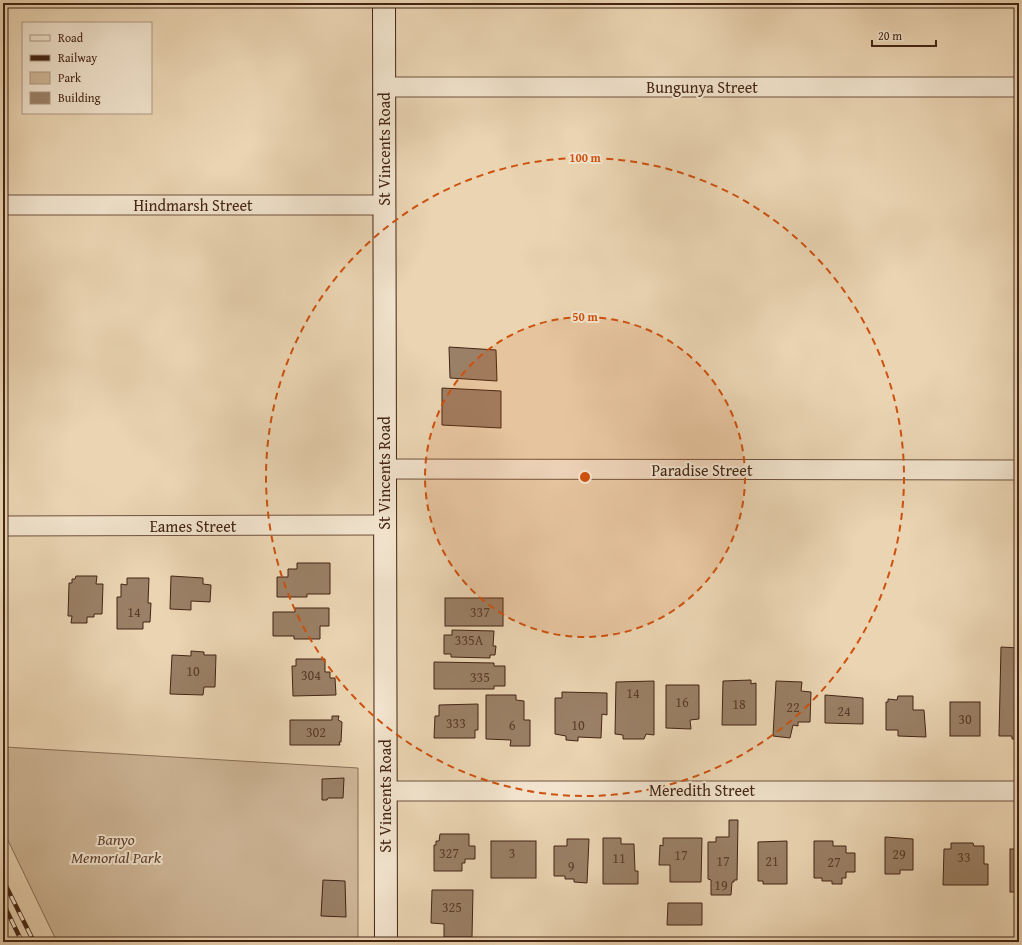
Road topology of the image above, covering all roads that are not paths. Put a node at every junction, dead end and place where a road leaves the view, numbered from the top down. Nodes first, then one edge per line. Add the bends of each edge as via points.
1 (384, 3) edge
2 (385, 87) junction
3 (1019, 87) edge
4 (3, 205) edge
5 (384, 205) junction
6 (384, 469) junction
7 (1019, 470) edge
8 (384, 525) junction
9 (3, 526) edge
10 (385, 791) junction
11 (1019, 791) edge
12 (386, 942) edge

1 - 2 main road, St Vincents Road
2 - 3 street, Bungunya Street
2 - 5 main road, St Vincents Road
4 - 5 street, Hindmarsh Street
5 - 6 main road, St Vincents Road
6 - 7 street, Paradise Street
6 - 8 main road, St Vincents Road
8 - 9 street, Eames Street
8 - 10 main road, St Vincents Road
10 - 11 street, Meredith Street
10 - 12 main road, St Vincents Road

